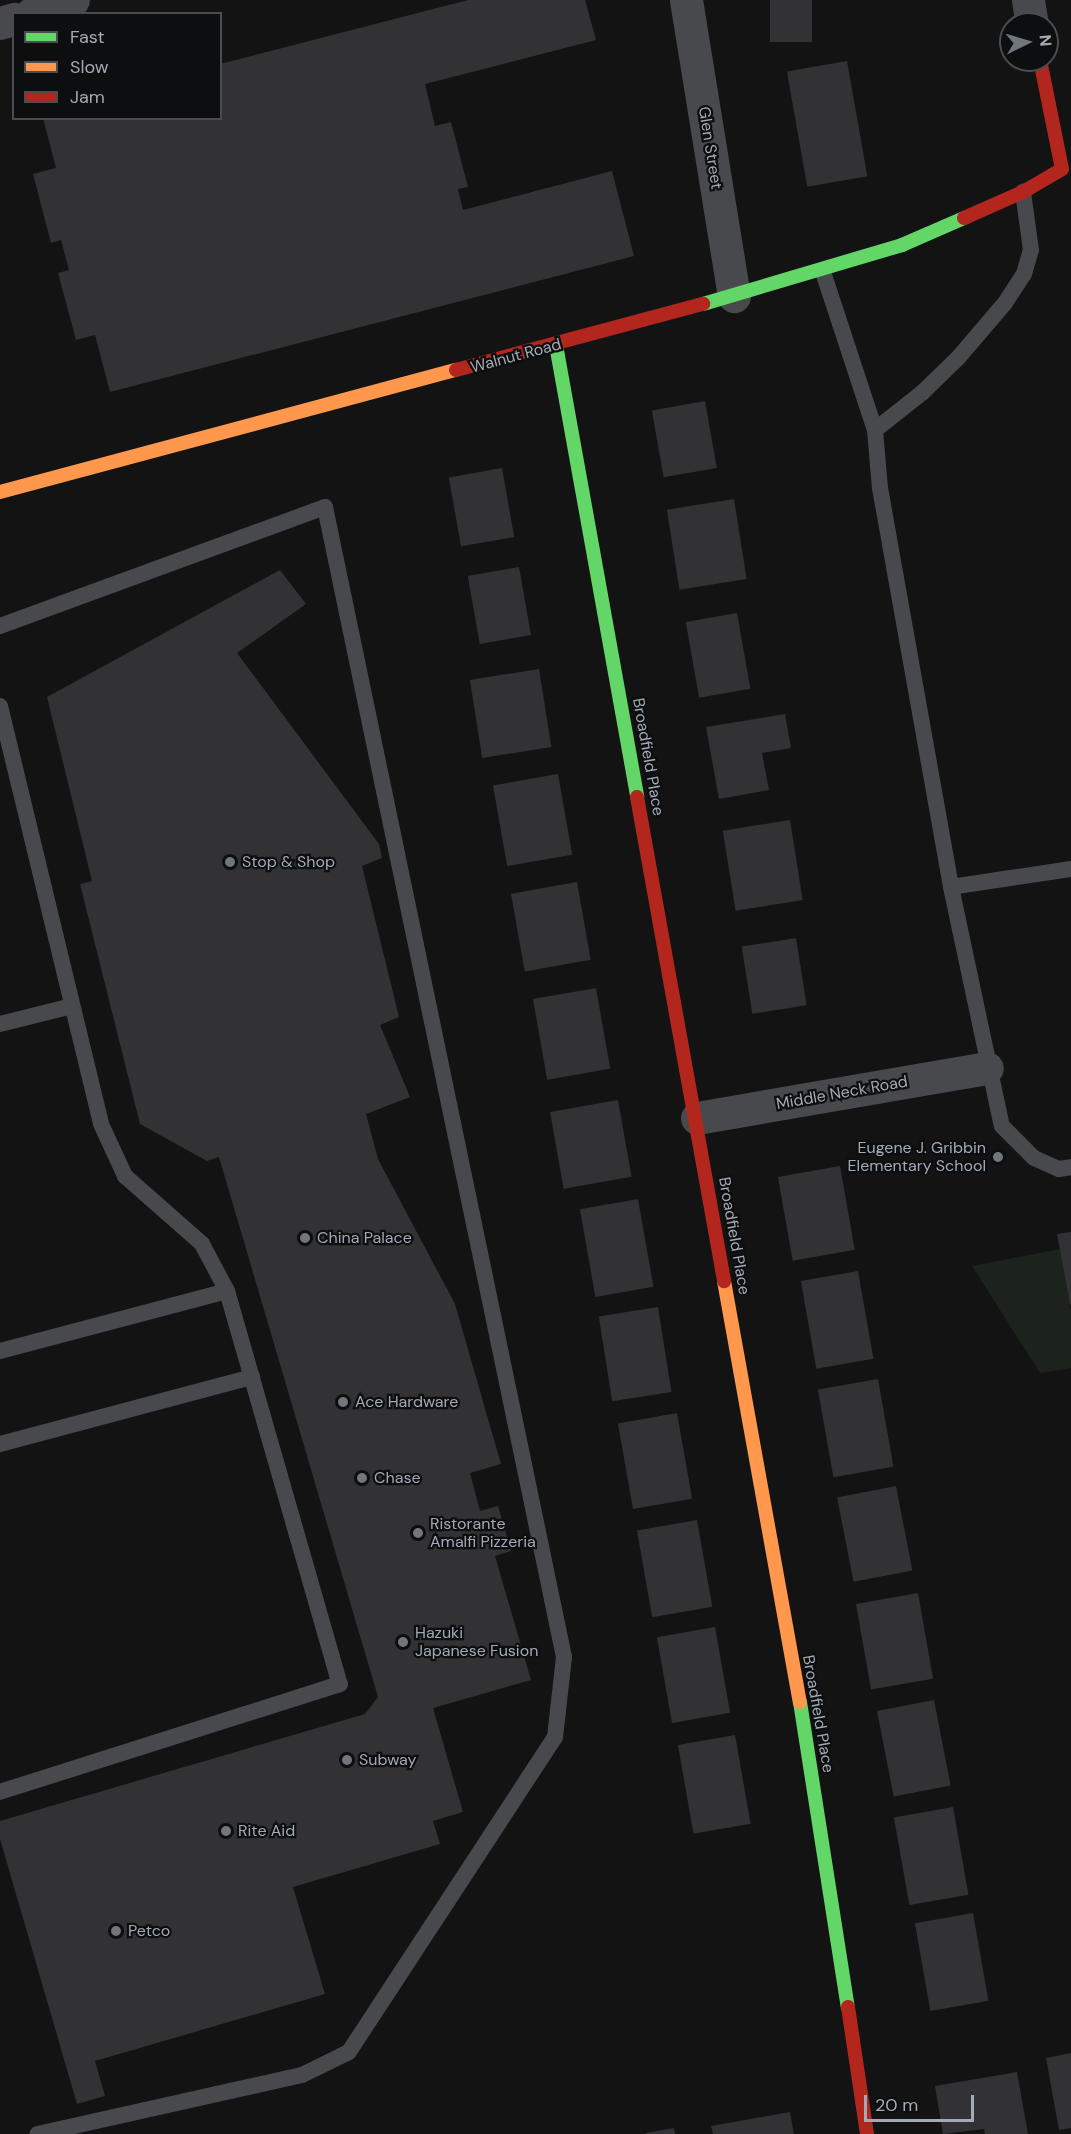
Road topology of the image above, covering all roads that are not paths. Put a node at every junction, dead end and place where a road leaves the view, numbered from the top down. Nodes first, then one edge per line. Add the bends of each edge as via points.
1 (73, 0) edge
2 (686, 0) edge
3 (37, 12) edge
4 (1043, 72) edge
5 (1066, 166) edge
6 (1023, 192) junction
7 (823, 272) junction
8 (734, 297) junction
9 (556, 345) junction
10 (875, 430) junction
11 (0, 492) edge
12 (0, 626) edge
13 (0, 706) edge
14 (1071, 868) edge
15 (951, 887) junction
16 (72, 1006) junction
17 (0, 1024) edge
18 (987, 1068) junction
19 (697, 1118) junction
20 (1071, 1167) edge
21 (227, 1291) junction
22 (0, 1351) edge
23 (252, 1377) junction
24 (0, 1444) edge
25 (0, 1792) edge
26 (38, 2134) edge
27 (867, 2134) edge

1 - 3 street
2 - 8 street, Glen Street
4 - 5 street
5 - 6 street, Walnut Road
6 - 7 street, Walnut Road via 902,245
6 - 10 lane via 1031,250 1024,274 958,358
7 - 8 street, Walnut Road
7 - 10 lane
8 - 9 street, Walnut Road
9 - 11 street, Walnut Road
9 - 19 street, Broadfield Place
10 - 15 lane via 882,500
12 - 26 lane via 325,507 564,1657 555,1737 349,2052 302,2075
13 - 16 lane
14 - 15 lane
15 - 18 lane
16 - 17 lane
16 - 21 lane via 101,1124 125,1176 202,1244
18 - 19 street, Middle Neck Road
18 - 20 lane via 1002,1126 1034,1158 1059,1169
19 - 27 street, Broadfield Place via 806,1737
21 - 22 lane
21 - 23 lane
23 - 24 lane
23 - 25 lane via 340,1683

